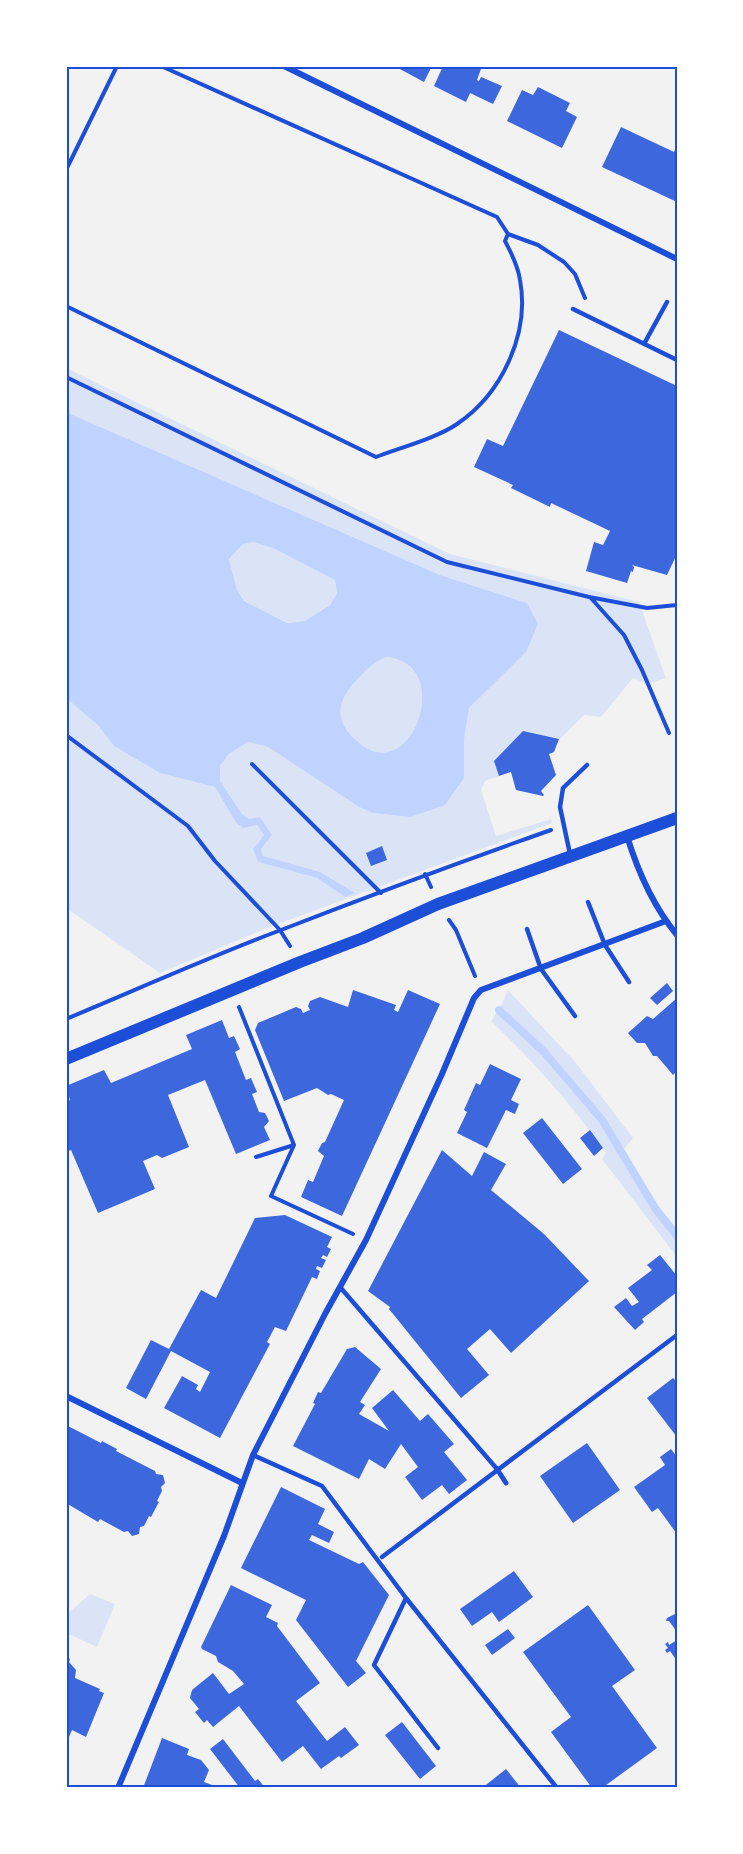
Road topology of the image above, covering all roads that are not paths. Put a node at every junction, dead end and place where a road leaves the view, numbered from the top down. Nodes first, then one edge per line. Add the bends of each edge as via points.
1 (288, 67) edge
2 (677, 259) edge
3 (667, 302) dead end
4 (573, 309) dead end
5 (644, 344) junction
6 (677, 360) edge
7 (587, 765) dead end
8 (677, 818) edge
9 (627, 836) junction
10 (571, 857) junction
11 (588, 902) dead end
12 (666, 921) junction
13 (527, 929) dead end
14 (677, 935) edge
15 (604, 945) junction
16 (541, 969) junction
17 (629, 982) dead end
18 (575, 1016) dead end
19 (66, 1059) edge
20 (340, 1287) junction
21 (677, 1335) edge
22 (66, 1396) edge
23 (253, 1455) junction
24 (497, 1469) junction
25 (242, 1483) junction
26 (506, 1483) dead end
27 (382, 1557) dead end
28 (406, 1598) junction
29 (438, 1748) dead end
30 (118, 1788) edge
31 (557, 1788) edge

1 - 2 street
3 - 5 lane
4 - 5 lane
5 - 6 lane
7 - 10 lane via 563,788 560,807
8 - 9 main road
9 - 10 main road
9 - 12 street via 638,870
10 - 19 main road via 438,904
11 - 15 lane
12 - 14 street
12 - 15 street
13 - 16 lane
15 - 16 street
15 - 17 lane
16 - 18 lane
16 - 20 street via 480,990 474,998 366,1240
20 - 23 street
20 - 24 lane
21 - 24 lane
22 - 25 street
23 - 25 street
23 - 28 lane via 321,1486
24 - 26 street
24 - 27 lane
25 - 30 street via 224,1536
28 - 29 lane via 374,1665
28 - 31 lane

